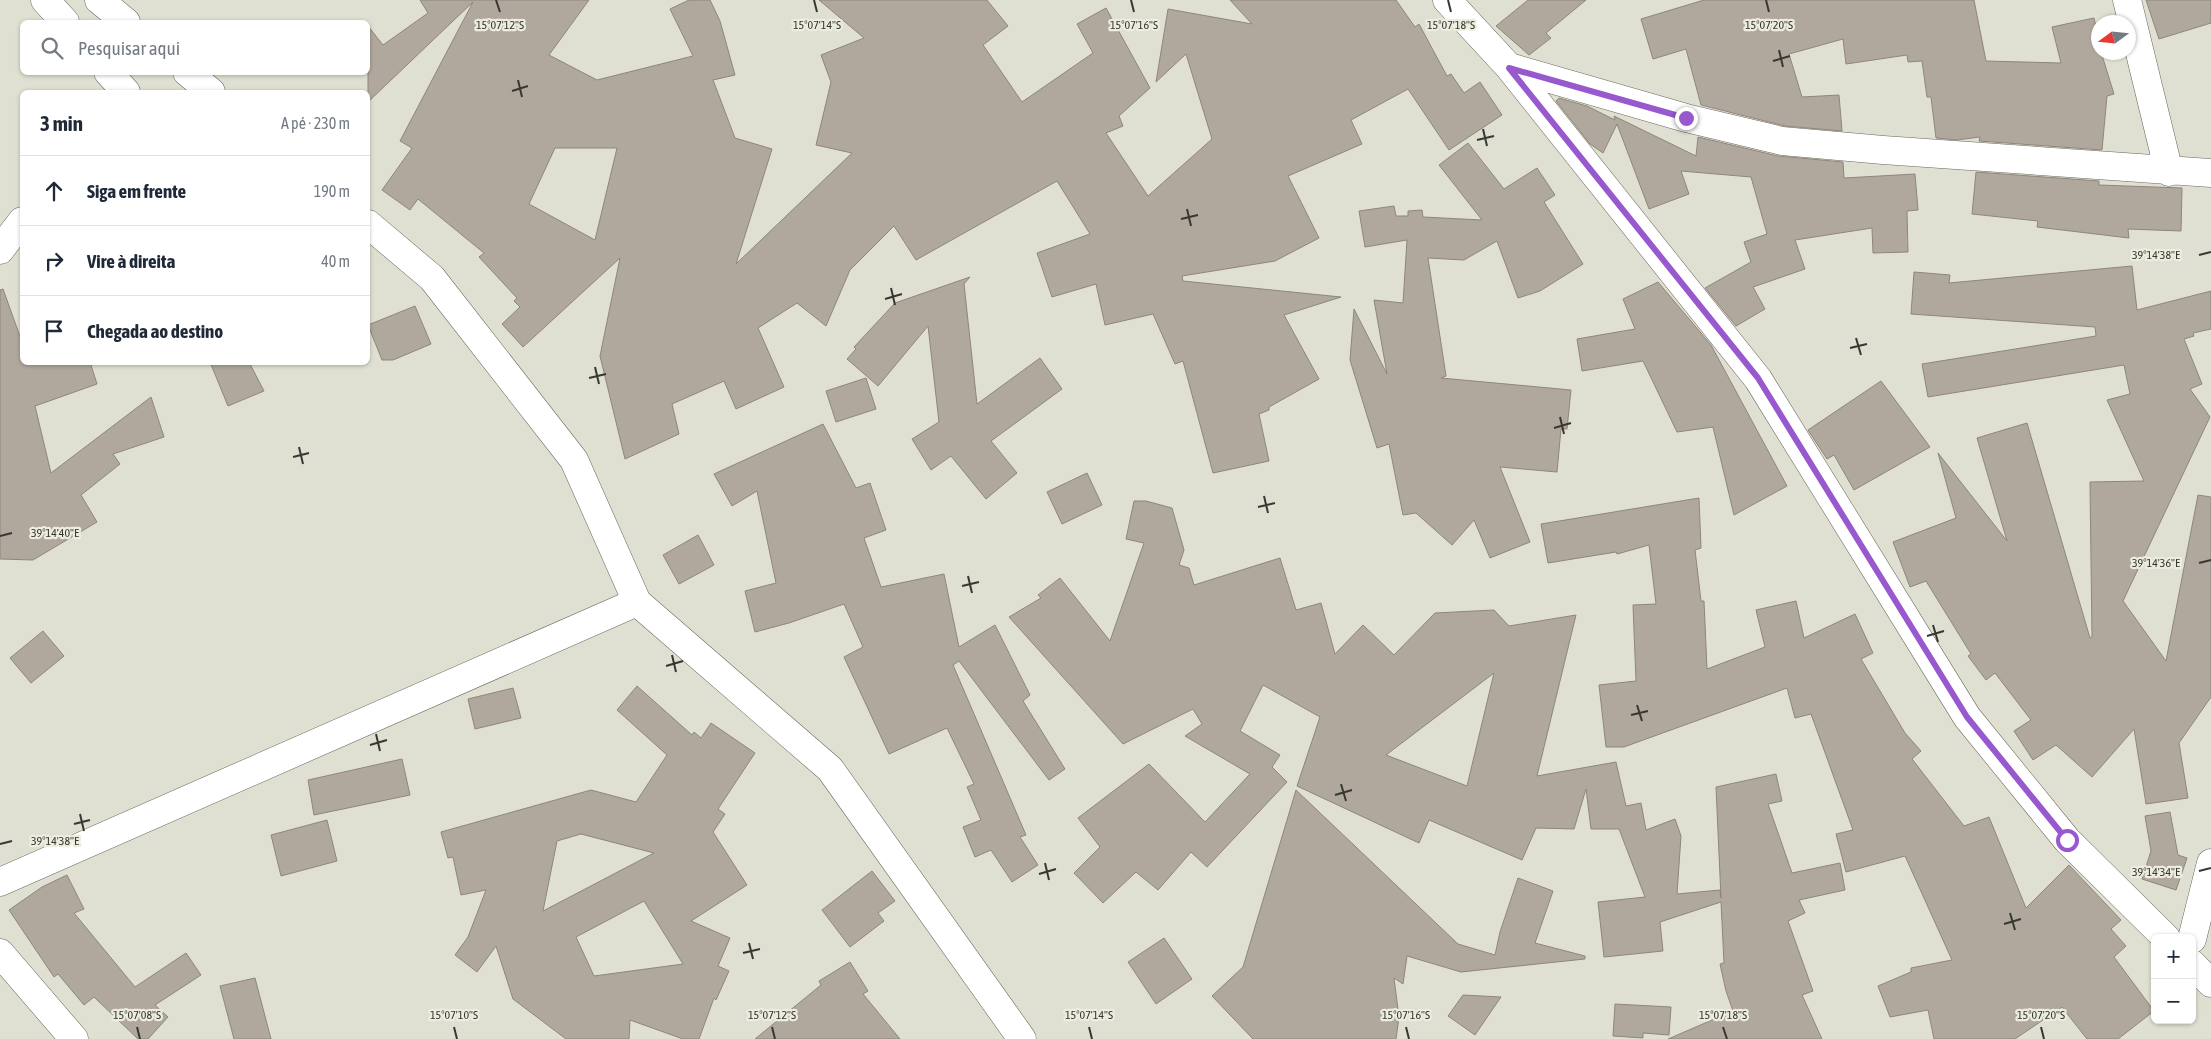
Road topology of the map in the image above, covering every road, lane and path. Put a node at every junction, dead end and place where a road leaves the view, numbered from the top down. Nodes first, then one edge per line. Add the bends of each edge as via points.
1 (45, 0) edge
2 (99, 0) edge
3 (1447, 0) edge
4 (2127, 0) edge
5 (62, 20) edge
6 (124, 20) edge
7 (1509, 68) junction
8 (111, 75) edge
9 (190, 75) edge
10 (124, 90) edge
11 (208, 90) edge
12 (2169, 172) junction
13 (2211, 173) edge
14 (20, 224) edge
15 (370, 226) edge
16 (0, 250) edge
17 (637, 602) junction
18 (2211, 863) edge
19 (0, 882) edge
20 (2162, 934) edge
21 (2193, 934) edge
22 (0, 953) edge
23 (2196, 968) edge
24 (2211, 983) edge
25 (74, 1039) edge
26 (1022, 1039) edge

1 - 5 street
2 - 6 street
3 - 7 street
4 - 12 street
7 - 12 street via 1686,118 1782,140
7 - 20 street via 1758,378 1967,717 2067,840
8 - 10 street
9 - 11 street
12 - 13 street
14 - 16 street
15 - 17 street via 432,278 574,460
17 - 19 street
17 - 26 street via 830,769
18 - 21 street
22 - 25 street
23 - 24 street

